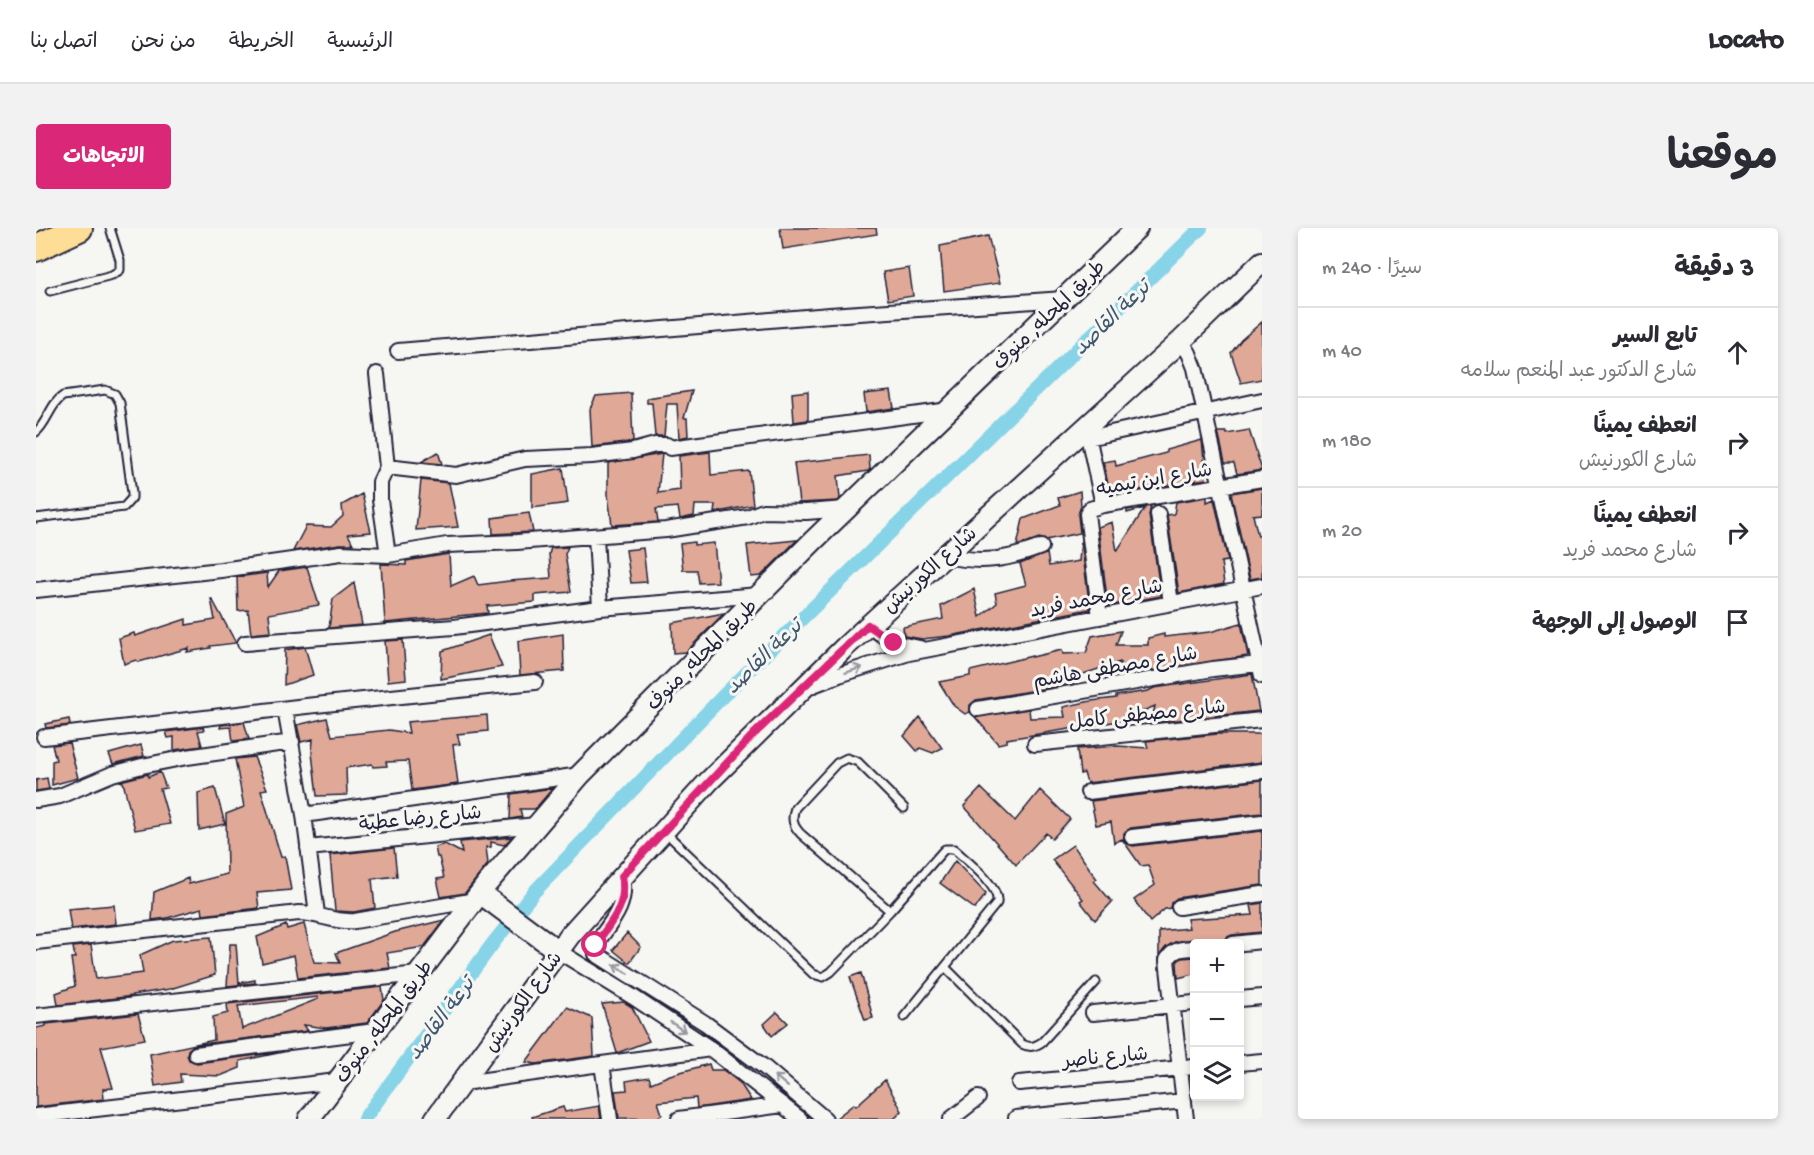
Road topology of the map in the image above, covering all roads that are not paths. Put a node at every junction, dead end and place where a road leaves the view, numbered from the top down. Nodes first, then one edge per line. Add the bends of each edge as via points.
1 (79, 228) edge
2 (110, 228) edge
3 (1137, 228) edge
4 (1120, 235) edge
5 (36, 248) edge
6 (1262, 262) edge
7 (50, 291) dead end
8 (1064, 299) junction
9 (1181, 341) junction
10 (398, 351) dead end
11 (377, 374) dead end
12 (1262, 400) edge
13 (949, 410) junction
14 (1204, 412) junction
15 (36, 432) edge
16 (1087, 432) junction
17 (387, 467) junction
18 (1262, 479) edge
19 (1221, 486) junction
20 (1103, 505) junction
21 (846, 509) junction
22 (1158, 514) dead end
23 (36, 518) edge
24 (596, 536) junction
25 (1041, 547) dead end
26 (388, 555) junction
27 (944, 556) junction
28 (1262, 586) edge
29 (36, 590) edge
30 (1243, 590) junction
31 (759, 595) junction
32 (1171, 603) junction
33 (600, 608) junction
34 (1100, 616) junction
35 (868, 625) junction
36 (245, 643) dead end
37 (937, 647) junction
38 (1261, 670) edge
39 (535, 682) dead end
40 (799, 691) junction
41 (285, 709) junction
42 (978, 709) dead end
43 (1262, 720) edge
44 (44, 737) dead end
45 (292, 742) junction
46 (1035, 744) dead end
47 (1262, 771) edge
48 (580, 775) junction
49 (1088, 792) dead end
50 (36, 800) edge
51 (904, 808) dead end
52 (304, 815) junction
53 (1262, 822) edge
54 (536, 825) junction
55 (663, 831) junction
56 (1132, 837) dead end
57 (308, 848) junction
58 (622, 876) junction
59 (1262, 894) edge
60 (478, 897) junction
61 (1179, 907) dead end
62 (890, 911) junction
63 (317, 914) junction
64 (1262, 940) edge
65 (36, 942) edge
66 (1244, 942) edge
67 (1190, 948) edge
68 (558, 951) junction
69 (945, 967) junction
70 (418, 974) junction
71 (1096, 982) dead end
72 (1262, 997) edge
73 (1244, 999) edge
74 (1190, 1004) edge
75 (1172, 1005) junction
76 (1093, 1012) dead end
77 (36, 1016) edge
78 (904, 1017) dead end
79 (375, 1031) junction
80 (711, 1049) junction
81 (196, 1054) dead end
82 (1262, 1061) edge
83 (1244, 1063) edge
84 (602, 1064) junction
85 (1187, 1068) edge
86 (337, 1081) junction
87 (463, 1083) junction
88 (1019, 1083) dead end
89 (978, 1098) dead end
90 (1184, 1101) junction
91 (783, 1105) junction
92 (36, 1116) edge
93 (1016, 1118) edge
94 (309, 1119) edge
95 (435, 1119) edge
96 (610, 1119) edge
97 (679, 1119) edge
98 (800, 1119) edge
99 (825, 1119) edge
100 (951, 1119) edge
101 (1186, 1119) edge

1 - 5 highway
2 - 7 lane via 120,270
3 - 4 main road, طريق المحله, منوف
4 - 8 main road, طريق المحله, منوف
6 - 9 main road, شارع الكورنيش
8 - 10 street
8 - 13 main road, طريق المحله, منوف
9 - 14 street via 1192,360
9 - 16 main road, شارع الكورنيش
11 - 17 street
12 - 14 street
13 - 17 street via 670,448 656,445 592,456 525,459 456,475
13 - 21 main road, طريق المحله, منوف
14 - 16 street
14 - 19 street
15 - 23 lane via 63,396 105,390 115,394 120,403 132,498 124,507
16 - 20 street
16 - 27 main road, شارع الكورنيش
17 - 26 street via 380,482 380,500
18 - 19 street, شارع ابن تيميه
19 - 20 street, شارع ابن تيميه
19 - 30 street
20 - 34 street, شارع ابن تيميه via 1087,514
21 - 24 street via 763,511 748,517 666,530
21 - 31 main road, طريق المحله, منوف
22 - 32 street
24 - 26 street via 447,545
24 - 33 street
25 - 27 street via 993,561
26 - 29 street via 341,554
27 - 35 main road, شارع الكورنيش
28 - 30 street, شارع محمد فريد
30 - 32 street, شارع محمد فريد
30 - 38 street
31 - 33 street
31 - 48 main road, طريق المحله, منوف
32 - 34 street, شارع محمد فريد
33 - 36 street via 454,627
34 - 37 street, شارع محمد فريد
35 - 37 street, شارع محمد فريد via 894,643 915,648
35 - 40 main road, شارع الكورنيش
40 -> 37 street, شارع محمد فريد
38 - 42 street, شارع مصطفى هاشم via 1213,669
39 - 41 street
40 - 55 main road, شارع الكورنيش
41 - 44 street
41 - 45 street
43 - 46 street, شارع مصطفى كامل
45 - 50 street via 142,766 60,796
45 - 52 street
47 - 49 street
48 - 52 street
48 - 54 main road, طريق المحله, منوف
51 - 62 lane via 858,762 848,758 837,763 793,815 801,834
52 - 57 street
53 - 56 street
54 - 57 street, شارع رضا عطية
54 - 60 main road, طريق المحله, منوف
55 - 58 main road, شارع الكورنيش
55 - 62 lane via 818,977 827,976
57 - 63 street
58 - 68 main road, شارع الكورنيش
99 -> 58 street via 705,1023 596,954 595,945 619,912 624,894
59 - 61 street
60 - 63 street via 347,922
60 - 68 main road
60 - 70 main road, طريق المحله, منوف
62 - 69 lane via 945,849 954,849 993,887 997,903
63 - 65 street
64 - 66 street
67 - 75 street via 1177,949 1167,960
68 -> 80 street
68 - 87 main road, شارع الكورنيش
69 - 71 lane via 1028,1047 1042,1042
69 - 78 lane
70 - 77 street
70 - 79 main road, طريق المحله, منوف
72 - 73 street
74 - 75 street
75 - 76 street
75 - 85 street
79 - 81 street
79 - 86 main road, طريق المحله, منوف
80 - 84 street
80 - 91 street
82 - 83 street
84 - 87 street
84 - 96 street
85 - 88 street, شارع ناصر
85 - 90 street
86 - 92 street
86 - 94 main road, طريق المحله, منوف
87 - 95 main road, شارع الكورنيش
89 - 100 street
90 - 93 street
90 - 101 street
91 - 97 street
91 - 98 street

